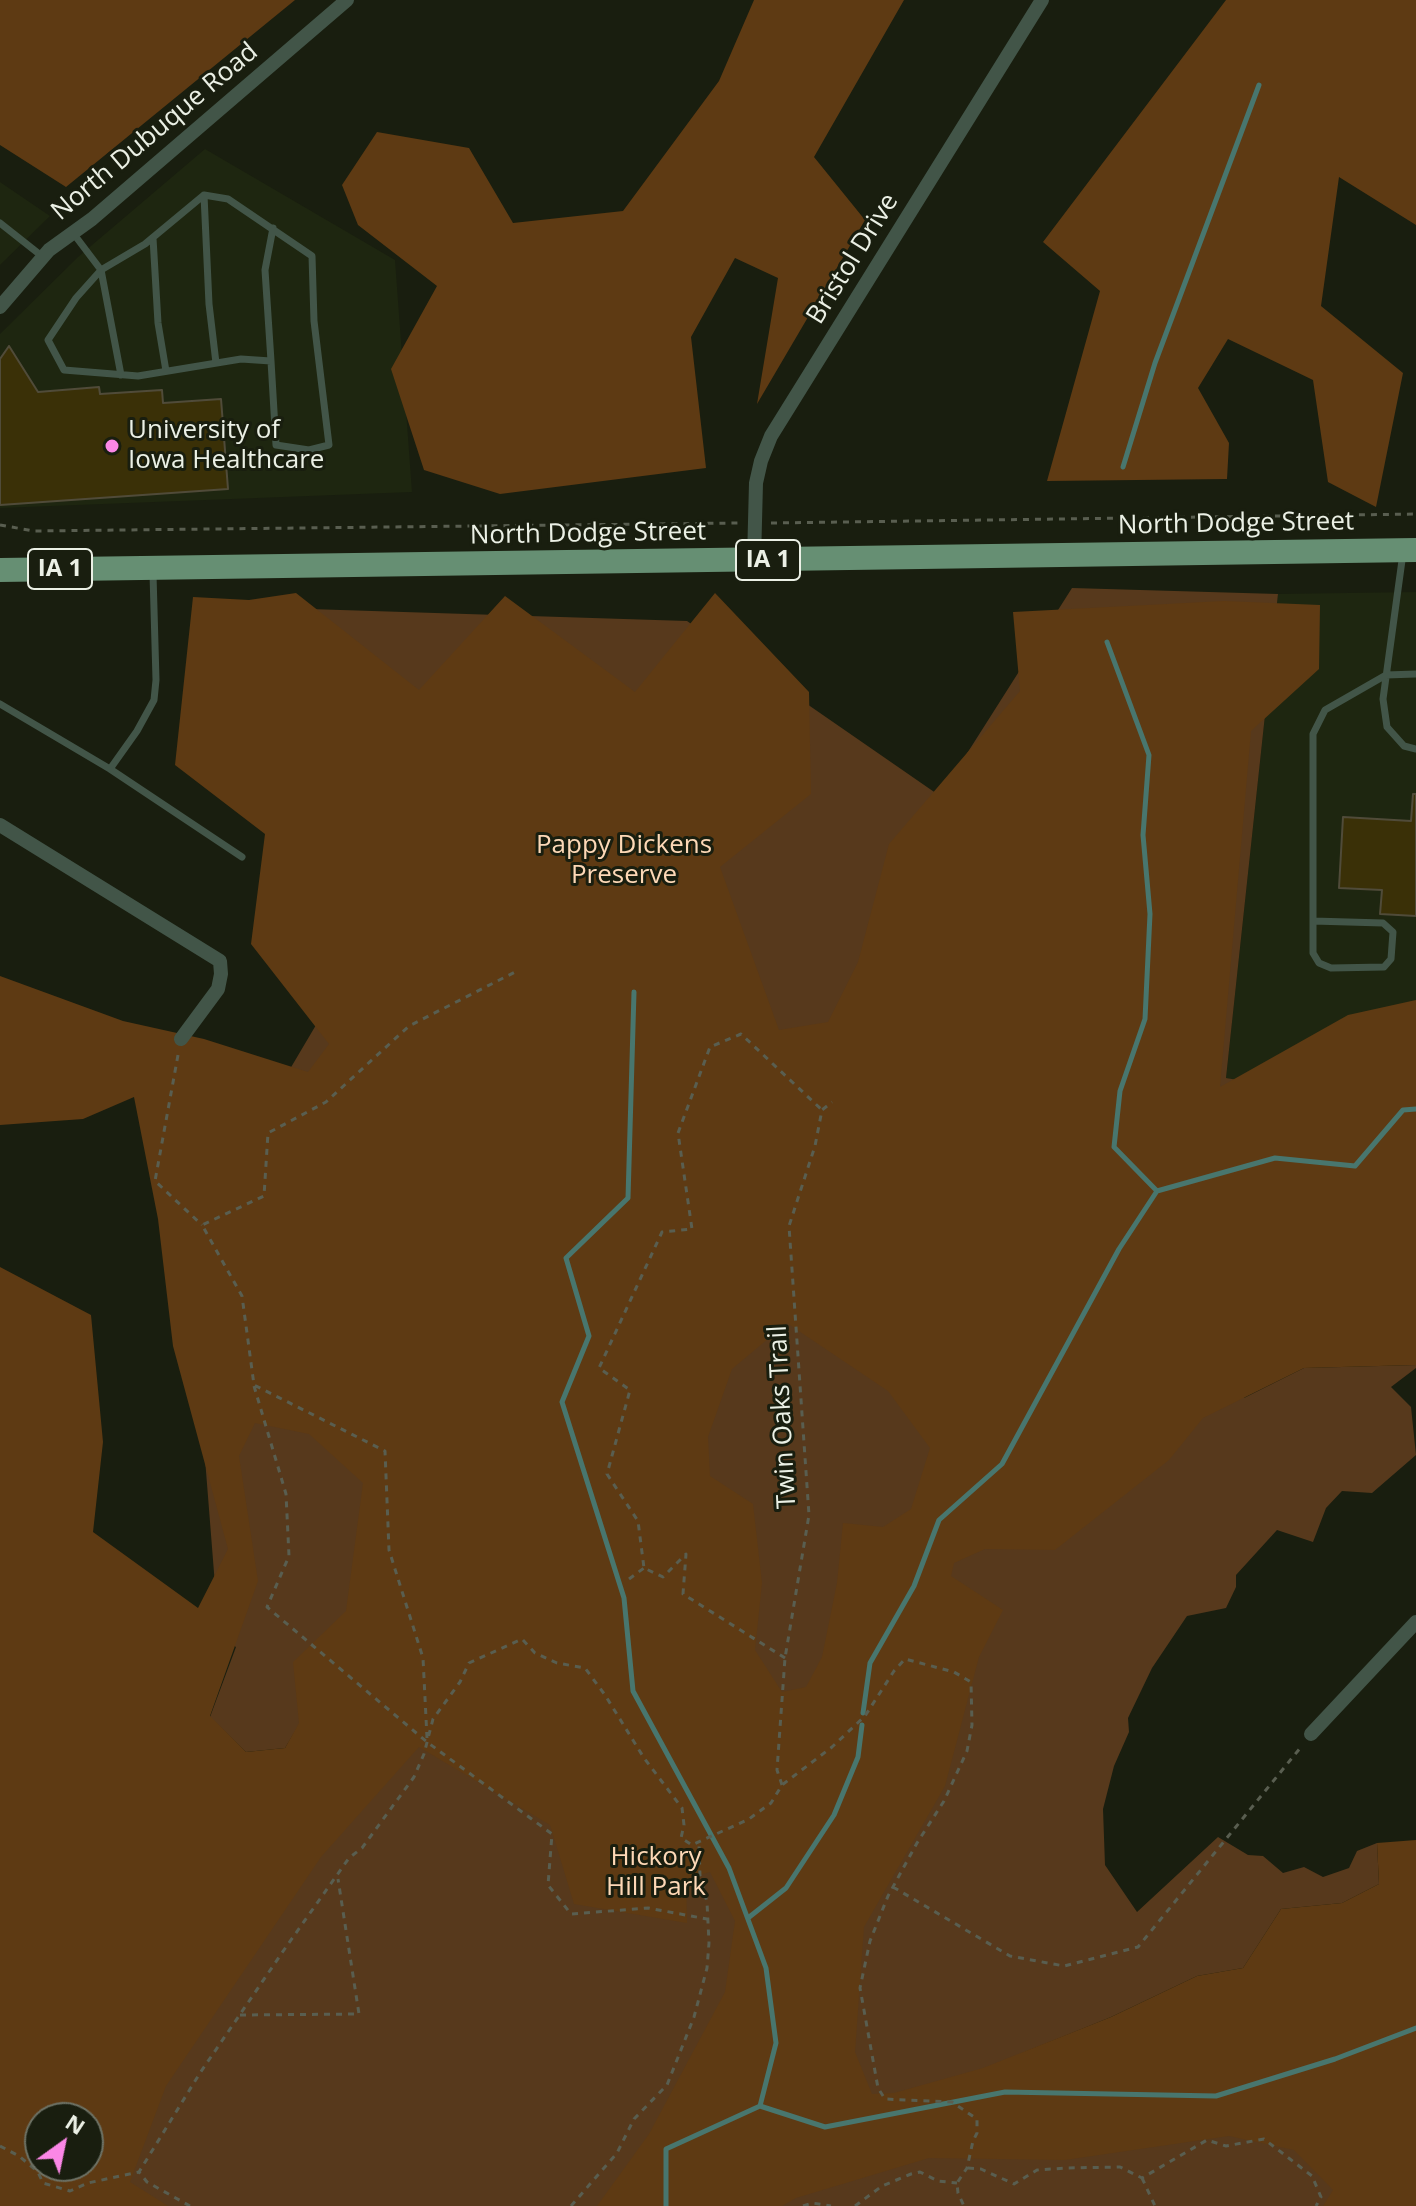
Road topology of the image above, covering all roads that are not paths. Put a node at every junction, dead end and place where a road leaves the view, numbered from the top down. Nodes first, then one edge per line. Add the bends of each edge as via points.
1 (347, 0) edge
2 (1042, 0) edge
3 (204, 195) junction
4 (0, 223) edge
5 (273, 228) junction
6 (73, 233) junction
7 (153, 238) junction
8 (43, 257) junction
9 (101, 270) junction
10 (0, 307) edge
11 (271, 361) junction
12 (216, 363) junction
13 (166, 371) junction
14 (121, 375) junction
15 (1410, 550) edge
16 (754, 560) junction
17 (153, 568) junction
18 (0, 570) edge
19 (1416, 674) edge
20 (1386, 675) junction
21 (0, 704) edge
22 (1416, 749) edge
23 (110, 769) junction
24 (0, 825) edge
25 (242, 857) dead end
26 (1313, 921) junction
27 (181, 1039) road end
28 (1416, 1622) edge
29 (1311, 1734) road end

1 - 6 street, North Dubuque Road
2 - 16 street, Bristol Drive via 771,436 756,483
3 - 5 lane via 228,199
3 - 7 lane
3 - 12 lane
4 - 8 lane
5 - 11 lane via 265,270
5 - 11 lane via 312,256 329,445 309,450 276,445
6 - 8 street, North Dubuque Road
6 - 9 lane
7 - 9 lane
7 - 13 lane
8 - 10 street, North Dubuque Road
9 - 14 lane
9 - 14 lane via 48,340 64,370
11 - 12 lane
12 - 13 lane
13 - 14 lane
15 - 16 main road, North Dodge Street / IA 1
15 - 20 lane
16 - 17 main road, North Dodge Street / IA 1
17 - 18 main road, North Dodge Street / IA 1
17 - 23 lane via 154,700
19 - 20 lane
20 - 22 lane via 1387,727 1404,746
20 - 26 lane via 1325,710 1313,734
21 - 23 lane
23 - 25 lane
24 - 27 street via 220,961 218,989
26 - 26 lane via 1313,953 1319,963 1331,968 1384,967 1391,959 1393,932 1383,923
28 - 29 street

